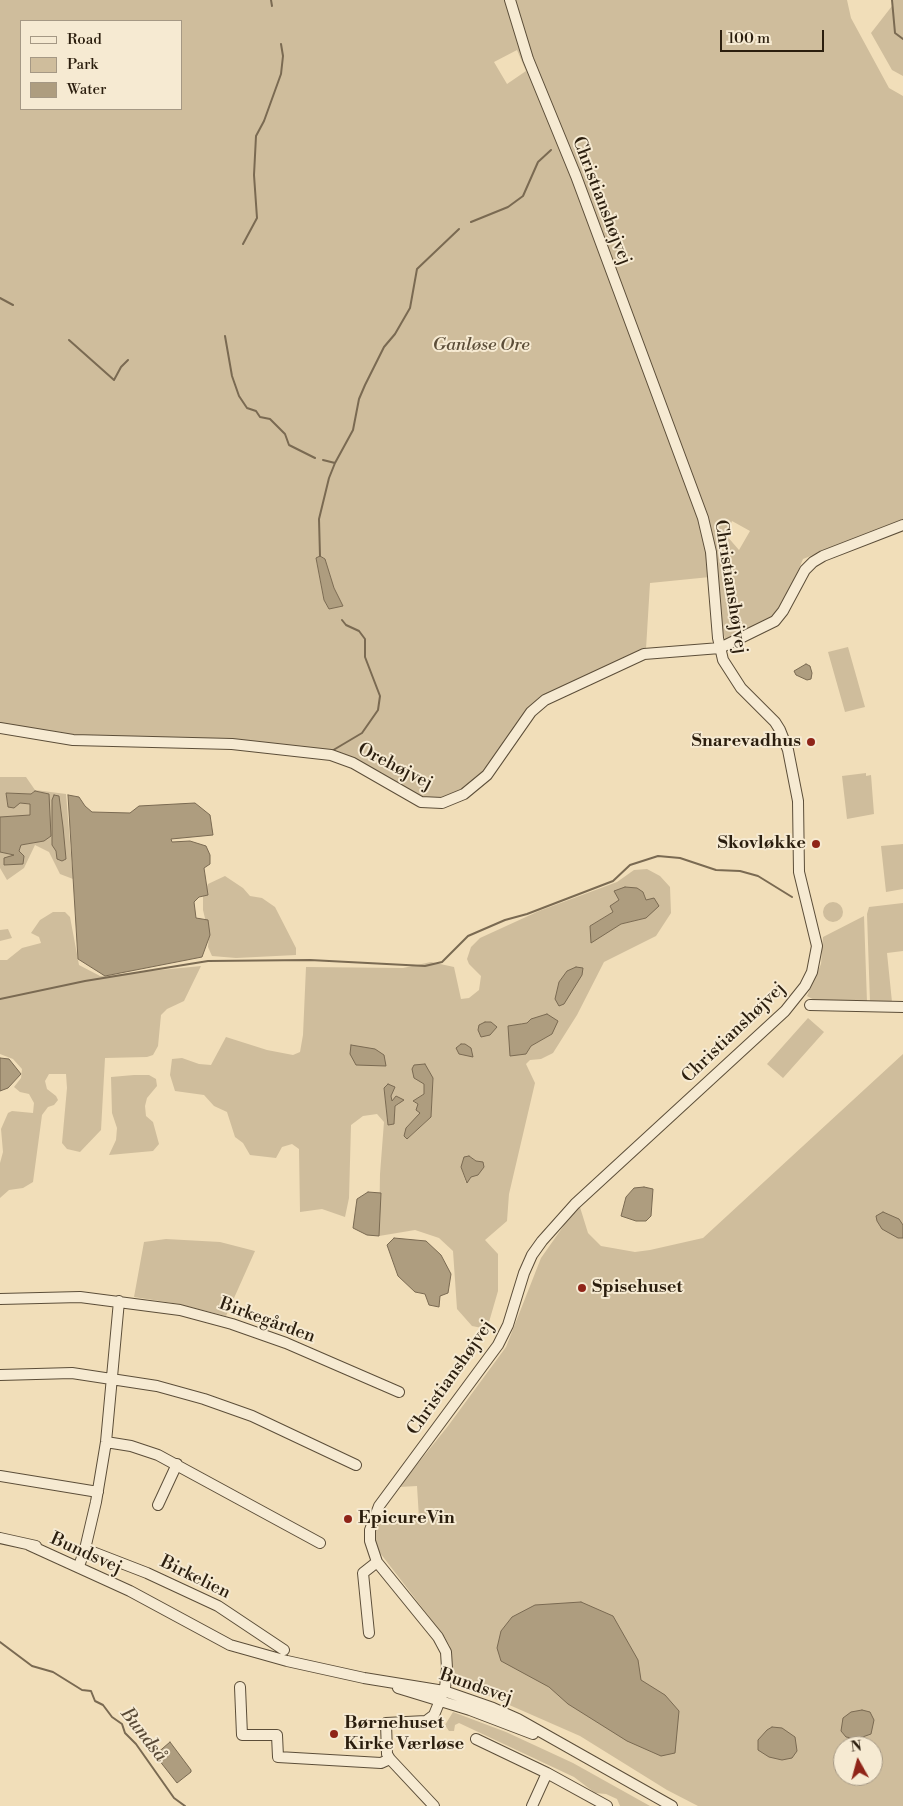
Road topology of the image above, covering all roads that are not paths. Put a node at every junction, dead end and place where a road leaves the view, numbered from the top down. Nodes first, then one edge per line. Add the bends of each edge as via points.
1 (510, 0) edge
2 (903, 526) edge
3 (720, 648) junction
4 (0, 728) edge
5 (810, 1005) dead end
6 (903, 1007) edge
7 (0, 1298) edge
8 (119, 1300) junction
9 (0, 1375) edge
10 (113, 1378) junction
11 (399, 1392) dead end
12 (106, 1442) junction
13 (177, 1464) junction
14 (356, 1465) dead end
15 (0, 1476) edge
16 (98, 1492) junction
17 (158, 1505) dead end
18 (0, 1538) edge
19 (320, 1543) dead end
20 (85, 1548) junction
21 (377, 1562) junction
22 (80, 1563) junction
23 (368, 1633) dead end
24 (284, 1650) dead end
25 (240, 1687) dead end
26 (442, 1696) junction
27 (476, 1739) dead end
28 (390, 1760) junction
29 (547, 1773) junction
30 (434, 1806) edge
31 (532, 1806) edge
32 (607, 1806) edge
33 (672, 1806) edge

1 - 3 street, Christianshøjvej via 528,59 576,176 703,518 711,552
2 - 3 street via 813,562 774,620
3 - 4 street, Orehøjvej via 644,654 546,700 531,712 487,775 464,794 442,803 421,802 353,764 330,755 232,744 73,740
3 - 21 street, Christianshøjvej via 730,674 780,730 791,760 798,801 799,872 817,946 812,972 784,1011 575,1204 542,1241 524,1273 508,1325 498,1345 379,1506 370,1530
5 - 6 street
7 - 8 street, Birkegården
8 - 10 street
8 - 11 street, Birkegården via 180,1310 232,1324
9 - 10 street via 72,1373
10 - 12 street
10 - 14 street via 204,1399 252,1416
12 - 13 street via 158,1455
12 - 16 street
13 - 17 street
13 - 19 street
15 - 16 street
16 - 20 street
18 - 22 street, Bundsvej
20 - 22 street
20 - 24 street, Birkelien via 218,1606
21 - 23 street via 362,1573
21 - 26 street, Christianshøjvej via 442,1643 447,1668
22 - 26 street, Bundsvej via 103,1570 130,1591 230,1645
25 - 28 street via 242,1735 277,1735 278,1757 381,1763
26 - 28 street via 434,1715 426,1720 386,1723
26 - 33 street, Bundsvej via 569,1749
27 - 29 street
28 - 30 street
29 - 31 street
29 - 32 street

